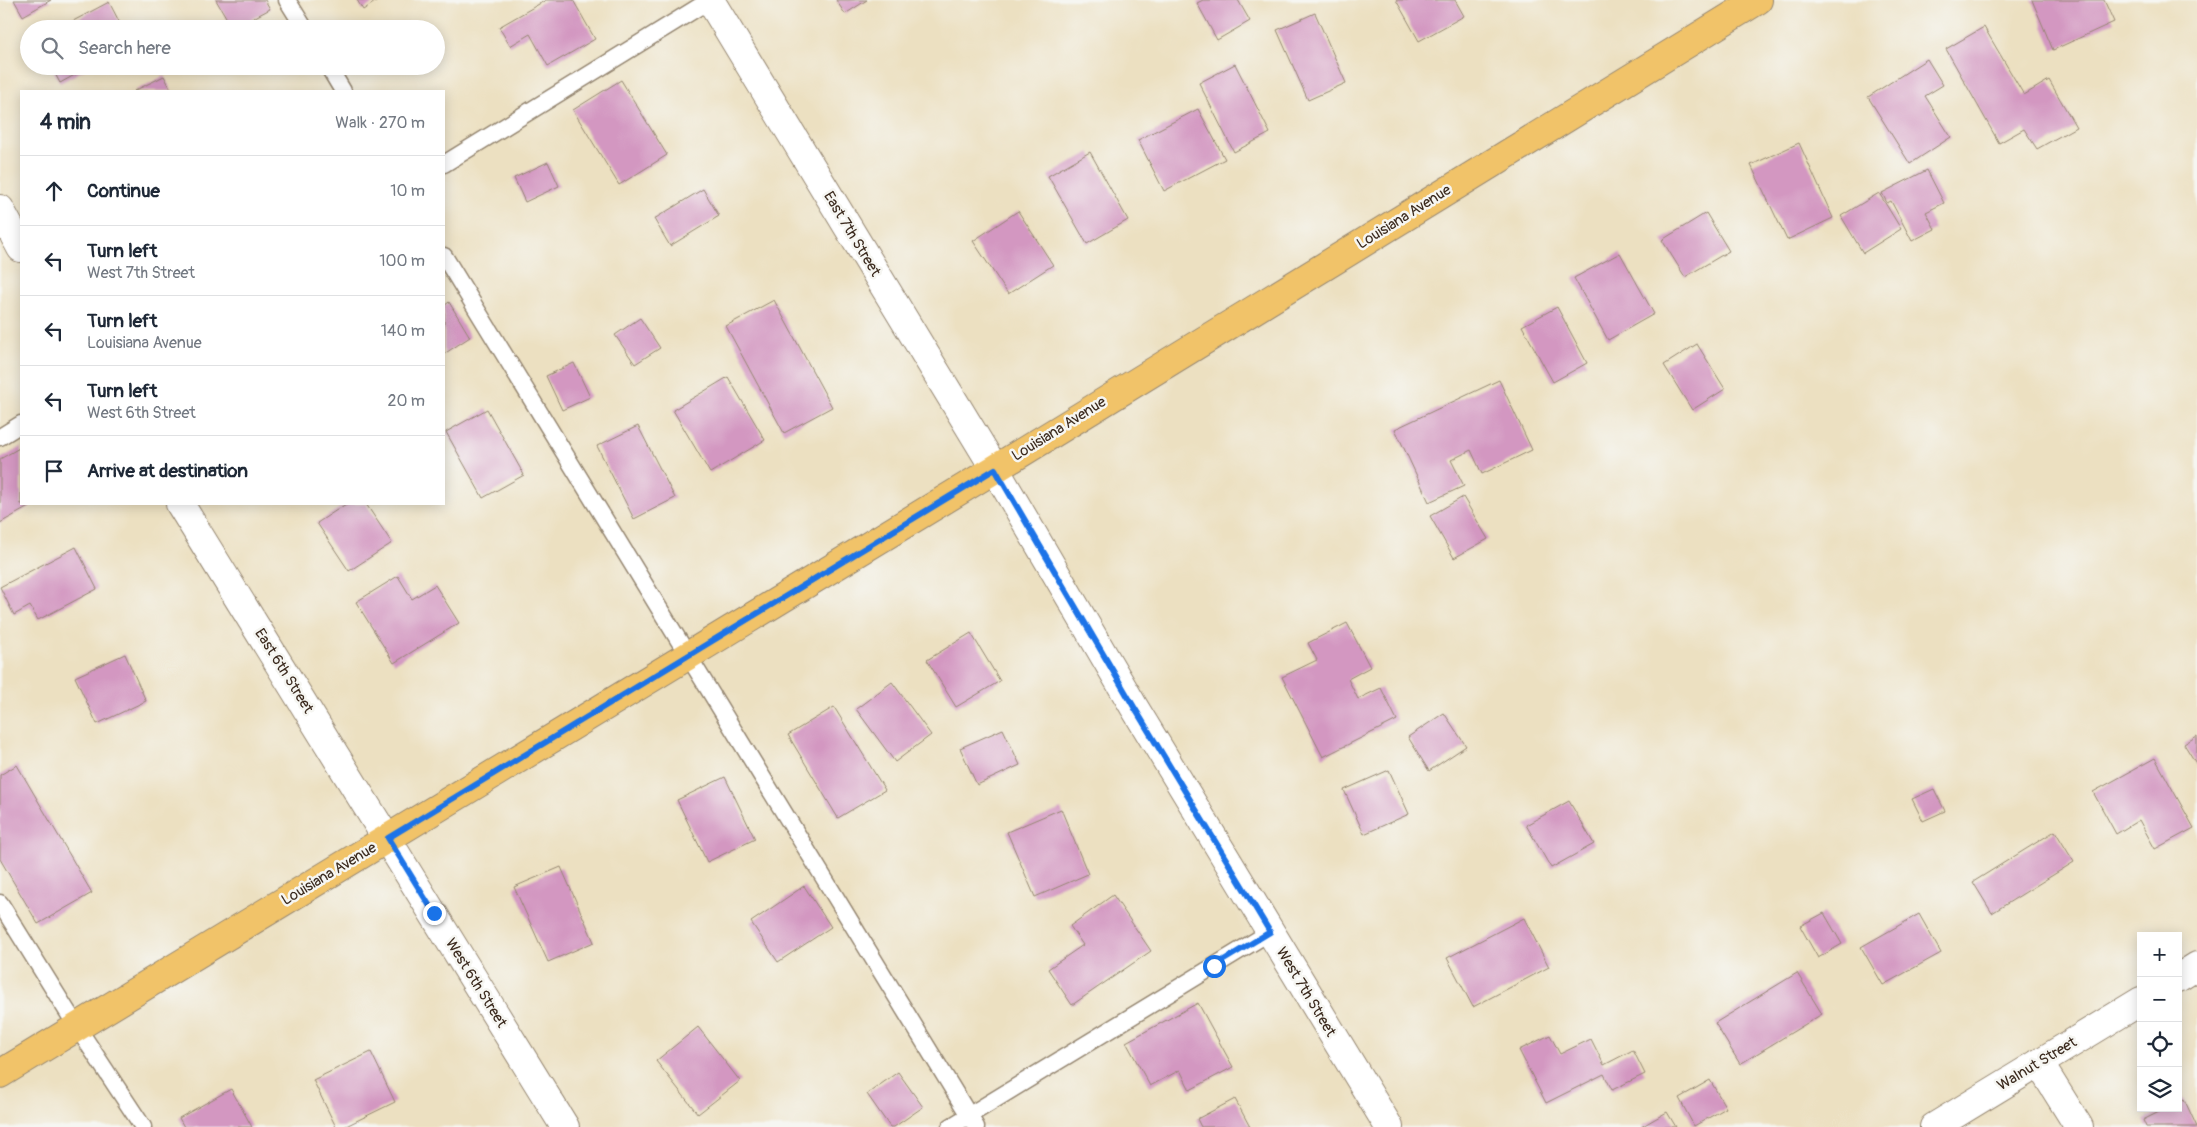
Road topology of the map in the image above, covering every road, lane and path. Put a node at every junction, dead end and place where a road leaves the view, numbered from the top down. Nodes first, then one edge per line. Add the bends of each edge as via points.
1 (288, 0) edge
2 (710, 0) edge
3 (1758, 0) edge
4 (300, 20) edge
5 (333, 75) edge
6 (342, 90) edge
7 (445, 163) edge
8 (0, 209) edge
9 (20, 246) edge
10 (445, 258) edge
11 (20, 425) edge
12 (0, 437) edge
13 (995, 469) junction
14 (181, 505) edge
15 (687, 655) junction
16 (388, 838) junction
17 (0, 903) edge
18 (1270, 932) junction
19 (2197, 966) edge
20 (2180, 977) edge
21 (2137, 1003) edge
22 (77, 1027) junction
23 (2039, 1063) junction
24 (0, 1074) edge
25 (972, 1121) edge
26 (143, 1127) edge
27 (565, 1127) edge
28 (950, 1127) edge
29 (1389, 1127) edge
30 (1934, 1127) edge
31 (2079, 1127) edge

1 - 4 lane
2 - 7 lane
2 - 13 street, East 7th Street
3 - 13 main road, Louisiana Avenue
5 - 6 lane
8 - 9 street
10 - 15 lane
11 - 12 lane
13 - 15 main road, Louisiana Avenue
13 - 18 street, West 7th Street
14 - 16 street, East 6th Street
15 - 16 main road, Louisiana Avenue
15 - 25 lane
16 - 22 main road, Louisiana Avenue
16 - 27 street, West 6th Street
17 - 22 lane
18 - 25 lane
18 - 29 street, West 7th Street
19 - 20 street
21 - 23 street, Walnut Street
22 - 24 main road, Louisiana Avenue
22 - 26 lane
23 - 30 street, Walnut Street
23 - 31 street
25 - 28 lane

